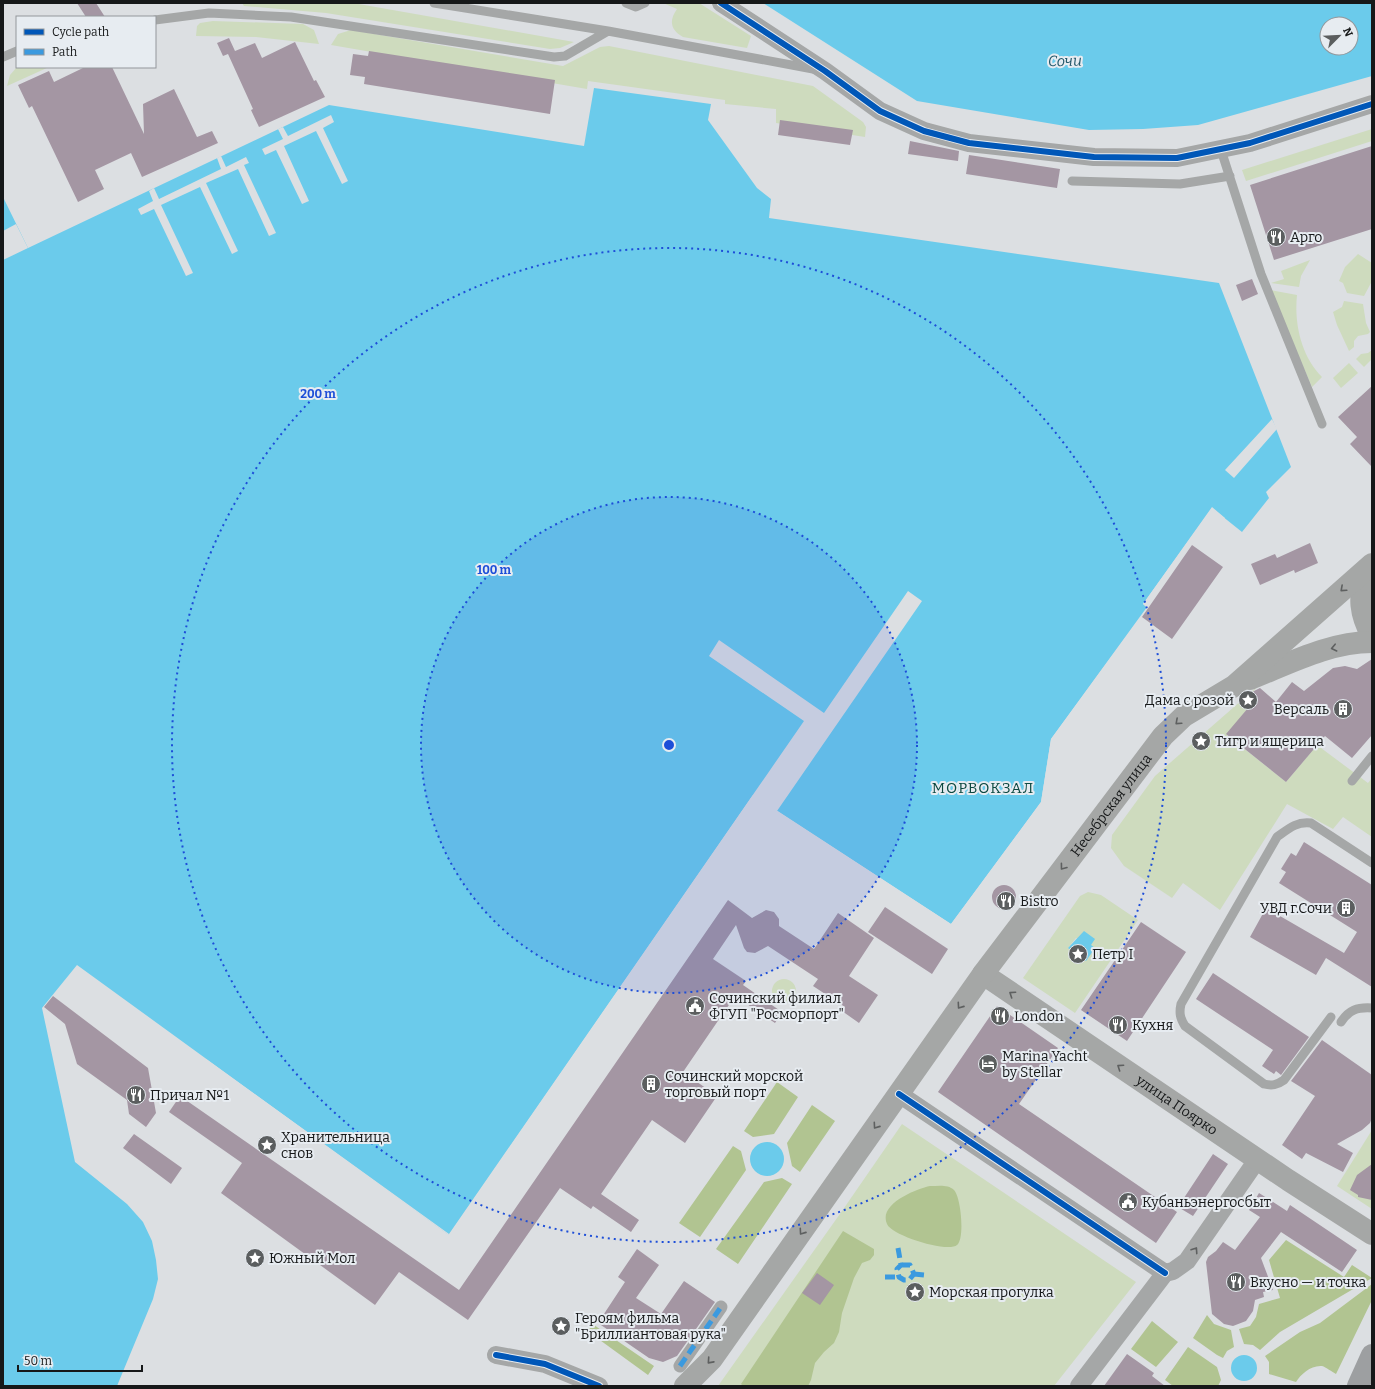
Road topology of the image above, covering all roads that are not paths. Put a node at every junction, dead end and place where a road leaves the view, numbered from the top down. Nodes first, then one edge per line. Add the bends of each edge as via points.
1 (434, 3) edge
2 (489, 3) edge
3 (626, 3) edge
4 (645, 3) edge
5 (721, 3) edge
6 (484, 11) junction
7 (156, 20) edge
8 (608, 31) junction
9 (16, 51) edge
10 (3, 57) edge
11 (825, 71) junction
12 (1372, 104) edge
13 (1221, 150) junction
14 (1230, 176) junction
15 (1072, 180) dead end
16 (1322, 424) dead end
17 (1372, 564) edge
18 (1372, 575) edge
19 (1372, 636) edge
20 (1372, 642) edge
21 (1234, 686) junction
22 (1372, 756) edge
23 (1352, 781) dead end
24 (1372, 863) edge
25 (983, 974) junction
26 (1372, 1008) edge
27 (1332, 1017) dead end
28 (1341, 1022) dead end
29 (898, 1094) junction
30 (1257, 1160) junction
31 (1372, 1234) edge
32 (1165, 1273) junction
33 (721, 1307) dead end
34 (496, 1355) dead end
35 (1372, 1355) edge
36 (546, 1364) junction
37 (682, 1376) edge
38 (568, 1386) edge
39 (599, 1386) edge
40 (1079, 1386) edge
41 (1358, 1386) edge

1 - 6 lane
2 - 6 lane
3 - 4 lane via 636,7
5 - 11 street
6 - 8 lane
7 - 8 lane via 209,13 291,17 554,57 564,56
8 - 11 lane
9 - 10 lane
11 - 13 street via 880,111 924,131 969,143 1094,157 1177,158
12 - 13 street
13 - 14 lane
14 - 15 lane via 1180,184
14 - 16 lane via 1261,274
17 -> 21 main road, Несебрская улица
18 - 19 main road via 1363,588 1361,599 1361,610
20 -> 21 main road via 1348,644 1326,650
21 -> 25 main road, Несебрская улица via 1184,716 1163,736
22 - 23 lane
24 - 27 lane via 1311,823 1297,824 1277,837 1181,1004 1179,1012 1186,1026 1264,1084 1271,1086 1278,1085 1284,1080
25 -> 29 main road, Несебрская улица
30 -> 25 main road, улица Поярко
26 - 28 lane via 1347,1013
29 - 32 street
29 -> 37 main road, Несебрская улица via 712,1359
30 - 31 main road, улица Поярко
32 -> 30 street via 1173,1271 1187,1261
32 - 40 street
33 - 37 street
34 - 36 street
35 - 41 main road
36 - 38 street via 556,1370
36 - 39 street

